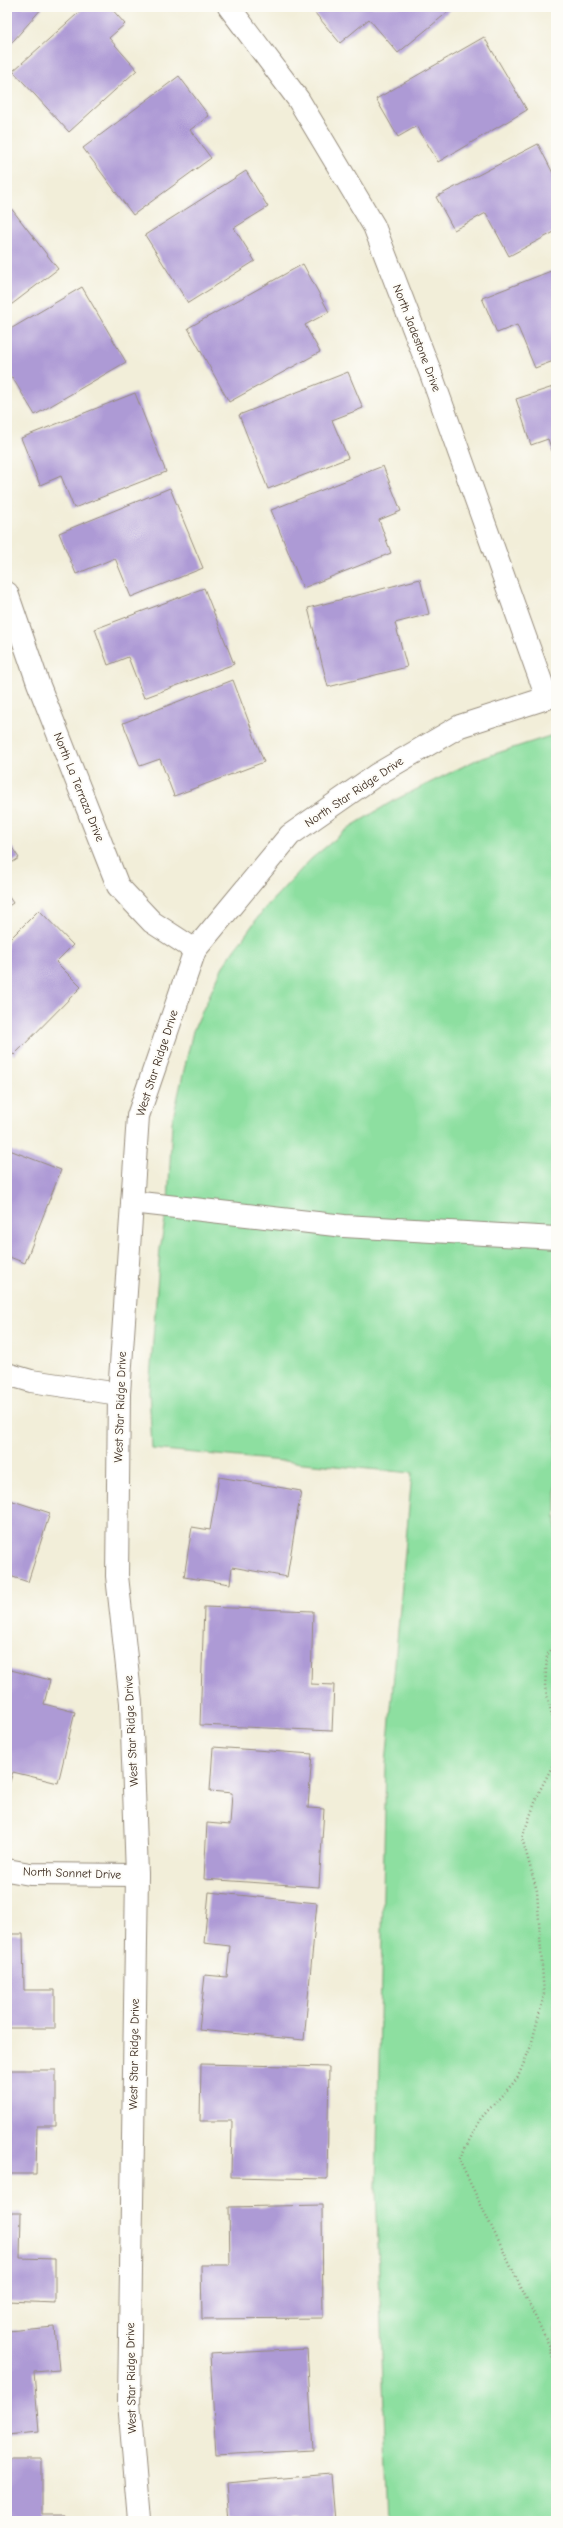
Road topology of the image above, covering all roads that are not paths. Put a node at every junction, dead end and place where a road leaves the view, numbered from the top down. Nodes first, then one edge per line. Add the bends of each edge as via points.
1 (230, 7) edge
2 (7, 593) edge
3 (552, 696) edge
4 (195, 950) junction
5 (132, 1202) junction
6 (556, 1238) edge
7 (7, 1374) edge
8 (119, 1394) junction
9 (7, 1870) edge
10 (137, 1875) junction
11 (138, 2521) edge

1 - 3 street, North Jadestone Drive via 298,99 374,226
2 - 4 street, North La Terraza Drive via 38,683 118,886 152,922
3 - 4 street, North Star Ridge Drive via 460,726 376,775 296,831
4 - 5 street, West Star Ridge Drive via 138,1116
5 - 6 street via 344,1226
5 - 8 street, West Star Ridge Drive
7 - 8 street via 31,1381
8 - 10 street, West Star Ridge Drive via 117,1576 131,1703
9 - 10 street, North Sonnet Drive via 30,1874
10 - 11 street, West Star Ridge Drive via 129,2402

